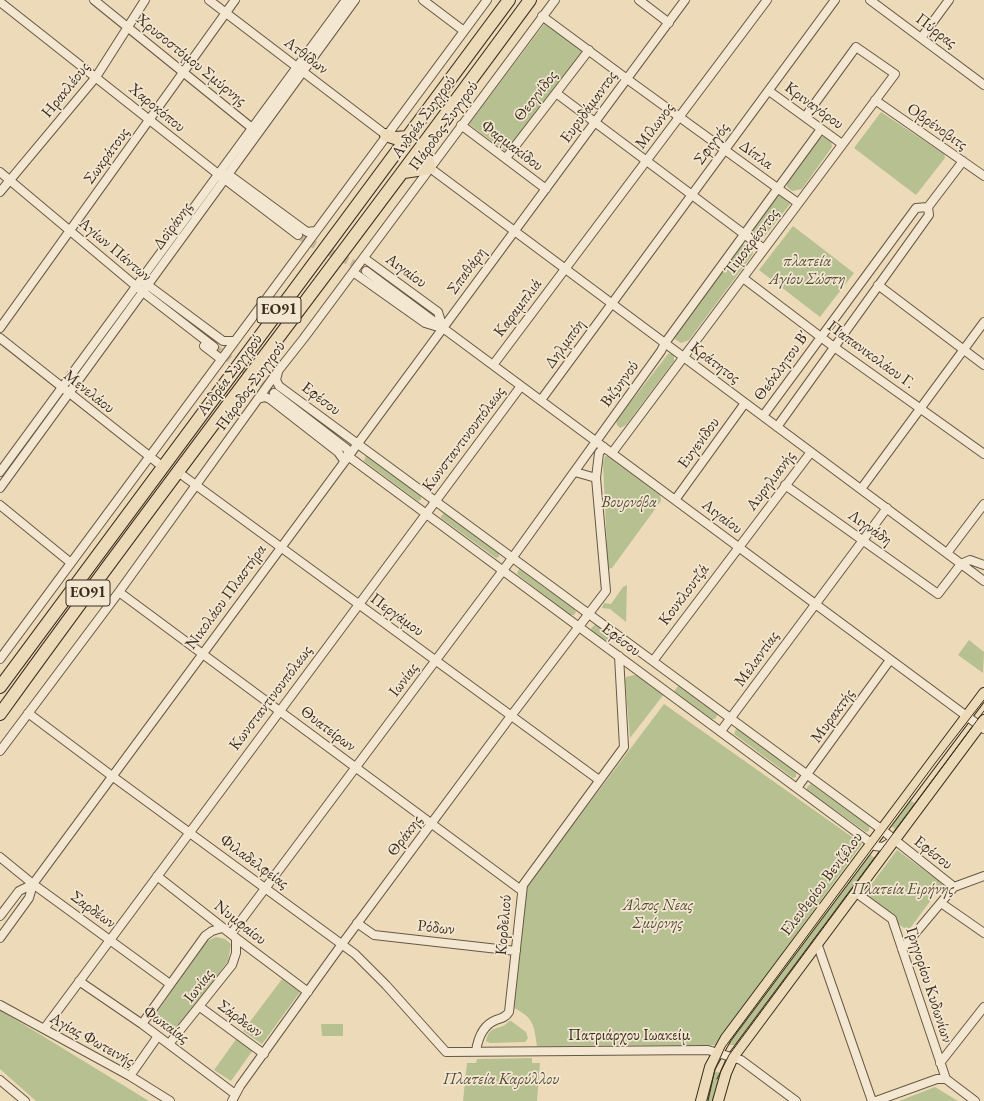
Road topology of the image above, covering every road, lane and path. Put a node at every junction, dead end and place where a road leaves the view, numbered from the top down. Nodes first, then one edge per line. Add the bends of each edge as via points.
1 (94, 0) edge
2 (145, 0) edge
3 (209, 0) edge
4 (235, 0) edge
5 (355, 0) edge
6 (423, 0) edge
7 (487, 0) edge
8 (509, 0) edge
9 (530, 0) edge
10 (554, 0) edge
11 (639, 0) edge
12 (685, 0) edge
13 (767, 0) edge
14 (835, 0) edge
15 (870, 0) edge
16 (949, 0) edge
17 (344, 1) edge
18 (3, 4) edge
19 (225, 13) junction
20 (542, 16) junction
21 (669, 22) junction
22 (128, 27) junction
23 (464, 31) junction
24 (921, 38) junction
25 (589, 50) junction
26 (300, 69) junction
27 (184, 73) junction
28 (96, 77) junction
29 (627, 79) junction
30 (984, 85) edge
31 (769, 90) junction
32 (556, 93) junction
33 (875, 100) junction
34 (680, 117) junction
35 (805, 117) junction
36 (150, 120) junction
37 (594, 123) junction
38 (461, 125) junction
39 (252, 128) junction
40 (821, 129) junction
41 (386, 135) junction
42 (408, 137) junction
43 (842, 144) junction
44 (423, 146) junction
45 (725, 150) junction
46 (396, 153) junction
47 (506, 158) junction
48 (962, 161) junction
49 (646, 162) junction
50 (430, 168) junction
51 (0, 172) edge
52 (404, 172) junction
53 (984, 176) edge
54 (223, 178) junction
55 (10, 180) junction
56 (778, 188) junction
57 (546, 189) junction
58 (0, 192) edge
59 (691, 196) junction
60 (798, 203) junction
61 (928, 207) junction
62 (315, 231) junction
63 (514, 231) junction
64 (70, 232) junction
65 (298, 235) tunnel mouth
66 (744, 235) junction
67 (764, 249) junction
68 (302, 250) junction
69 (364, 258) junction
70 (565, 269) junction
71 (366, 271) tunnel mouth
72 (353, 272) junction
73 (743, 278) junction
74 (136, 285) junction
75 (878, 285) junction
76 (144, 291) junction
77 (612, 304) junction
78 (984, 322) edge
79 (0, 328) edge
80 (443, 328) junction
81 (821, 336) junction
82 (0, 338) edge
83 (234, 341) junction
84 (665, 343) junction
85 (834, 346) junction
86 (214, 347) tunnel mouth
87 (964, 350) junction
88 (684, 357) junction
89 (221, 359) junction
90 (493, 365) junction
91 (984, 365) edge
92 (278, 371) junction
93 (521, 386) junction
94 (62, 389) junction
95 (274, 392) tunnel mouth
96 (69, 394) junction
97 (258, 399) junction
98 (541, 400) junction
99 (745, 403) junction
100 (920, 409) junction
101 (763, 416) junction
102 (777, 426) junction
103 (596, 441) junction
104 (358, 444) junction
105 (604, 447) junction
106 (811, 452) junction
107 (612, 453) junction
108 (984, 454) edge
109 (148, 456) junction
110 (346, 456) junction
111 (163, 467) junction
112 (0, 472) edge
113 (178, 472) junction
114 (575, 472) junction
115 (596, 478) junction
116 (196, 485) junction
117 (785, 485) junction
118 (0, 488) edge
119 (861, 489) junction
120 (435, 500) junction
121 (675, 500) junction
122 (984, 504) edge
123 (0, 505) edge
124 (887, 508) junction
125 (425, 513) junction
126 (863, 540) junction
127 (281, 547) junction
128 (738, 547) junction
129 (947, 553) junction
130 (513, 557) junction
131 (71, 563) junction
132 (961, 564) junction
133 (984, 565) edge
134 (503, 570) junction
135 (984, 581) edge
136 (119, 592) junction
137 (358, 604) junction
138 (815, 604) junction
139 (589, 614) junction
140 (580, 627) junction
141 (202, 654) junction
142 (619, 656) junction
143 (0, 659) edge
144 (890, 660) junction
145 (435, 661) junction
146 (653, 661) junction
147 (0, 687) edge
148 (984, 693) edge
149 (279, 711) junction
150 (28, 713) junction
151 (0, 714) edge
152 (511, 716) junction
153 (967, 716) junction
154 (731, 718) junction
155 (983, 725) edge
156 (721, 731) junction
157 (0, 751) edge
158 (356, 767) junction
159 (807, 775) junction
160 (112, 776) junction
161 (598, 780) junction
162 (797, 788) junction
163 (431, 824) junction
164 (881, 829) junction
165 (189, 832) junction
166 (894, 840) junction
167 (871, 843) junction
168 (0, 857) edge
169 (157, 876) junction
170 (984, 876) edge
171 (33, 884) junction
172 (954, 887) junction
173 (265, 888) junction
174 (521, 890) junction
175 (855, 892) junction
176 (941, 903) junction
177 (0, 916) edge
178 (357, 923) junction
179 (222, 928) junction
180 (984, 933) edge
181 (234, 936) junction
182 (0, 938) edge
183 (109, 940) junction
184 (817, 943) junction
185 (342, 944) junction
186 (902, 949) junction
187 (516, 951) junction
188 (79, 981) junction
189 (170, 984) junction
190 (308, 992) junction
191 (0, 1005) edge
192 (200, 1007) junction
193 (984, 1007) edge
194 (142, 1024) junction
195 (44, 1029) junction
196 (158, 1036) junction
197 (169, 1044) junction
198 (476, 1051) junction
199 (446, 1052) joint
200 (717, 1052) junction
201 (264, 1054) junction
202 (733, 1057) junction
203 (940, 1063) junction
204 (130, 1076) junction
205 (946, 1079) junction
206 (1, 1083) edge
207 (234, 1097) edge
208 (25, 1101) edge
209 (170, 1101) edge
210 (701, 1101) edge
211 (718, 1101) edge
212 (796, 1101) edge
213 (872, 1101) edge
214 (876, 1101) edge
215 (975, 1101) edge

1 - 22 street, Χρυσοστόμου Σμύρνης
2 - 22 street, Ηρακλέους
3 - 19 street, Ατθίδων
4 - 19 street, Σωκράτους
5 - 26 street, Δοϊράνης
6 - 23 street
7 - 23 street
8 - 42 highway, Ανδρέα Συγγρού / ΕΟ91
9 - 44 highway, Ανδρέα Συγγρού / ΕΟ91
10 - 20 street, Πάροδος Συγγρού
11 - 21 street
12 - 21 street, Ευρυδάμαντος
13 - 34 street, Μίλωνος
14 - 31 street, Σφιγγός
15 - 24 street, Πύρρας
16 - 24 street
17 - 26 street, Δοϊράνης
18 - 28 street, Χαροκόπου
19 - 26 street, Ατθίδων
19 - 27 street, Σωκράτους
20 - 25 street, Δίπλα
20 - 38 street, Πάροδος Συγγρού
21 - 29 street, Ευρυδάμαντος
22 - 27 street, Χρυσοστόμου Σμύρνης
22 - 28 street, Ηρακλέους
23 - 41 street
24 - 30 street, Πύρρας
25 - 29 street, Δίπλα
25 - 32 street, Θεογνίδος
26 - 39 street, Δοϊράνης
26 - 41 street, Ατθίδων
26 - 54 street, Δοϊράνης
27 - 36 street, Σωκράτους
27 - 39 street, Χρυσοστόμου Σμύρνης
28 - 36 street, Χαροκόπου
28 - 55 street, Ηρακλέους
29 - 34 street, Δίπλα
29 - 37 street, Ευρυδάμαντος
31 - 35 street, Κριναγόρου
31 - 45 street, Σφιγγός
32 - 37 street
32 - 47 street, Θεογνίδος
33 - 35 street, Τιμοκρέοντος via 895,74 856,47
33 - 43 street, Τιμοκρέοντος
33 - 48 street, Οβρένοβιτς
34 - 45 street, Δίπλα
34 - 49 street, Μίλωνος
35 - 40 street, Κριναγόρου
36 - 54 street, Χαροκόπου
36 - 64 street, Σωκράτους
37 - 49 street
37 - 57 street, Ευρυδάμαντος
38 - 47 street, Φαρμακίδου
38 - 50 street, Πάροδος Συγγρού
39 - 54 street, Δοϊράνης
40 - 43 street, Κριναγόρου
40 - 56 street, Τιμοκρέοντος
41 - 42 highway via 395,138
41 - 46 highway via 393,142
41 - 62 street
42 - 46 highway, Ανδρέα Συγγρού / ΕΟ91
43 - 60 street, Τιμοκρέοντος
44 - 50 highway
44 - 52 highway, Ανδρέα Συγγρού / ΕΟ91
45 - 56 street, Δίπλα
45 - 59 street, Σφιγγός
46 - 111 highway, Ανδρέα Συγγρού / ΕΟ91
47 - 57 street, Φαρμακίδου
48 - 53 street, Οβρένοβιτς
48 - 61 street, Θεόκλητου Β΄
49 - 59 street
49 - 70 street, Μίλωνος
50 - 52 highway
50 - 63 street, Κράτητος
50 - 69 street, Πάροδος Συγγρού
51 - 55 street, Αγίων Πάντων
52 - 113 highway, Ανδρέα Συγγρού / ΕΟ91
54 - 62 street, Χαροκόπου via 306,232
54 - 65 street, Χαροκόπου
54 - 68 street, Χαροκόπου via 297,241
54 - 74 street, Δοϊράνης
54 - 76 street, Δοϊράνης
55 - 58 street, Ηρακλέους
55 - 64 street, Αγίων Πάντων
56 - 60 street, Δίπλα
56 - 66 street, Τιμοκρέοντος
57 - 63 street, Ευρυδάμαντος
59 - 66 street
59 - 77 street, Σφιγγός
60 - 67 street, Τιμοκρέοντος
61 - 75 street, Θεόκλητου Β΄ via 929,215
61 - 81 street, Θεόκλητου Β΄ via 916,208
62 - 68 street
63 - 70 street, Κράτητος
63 - 80 street, Σπαθάρη
64 - 74 street, Αγίων Πάντων
64 - 79 street, Σωκράτους
66 - 67 street
66 - 84 street, Τιμοκρέοντος
67 - 73 street, Τιμοκρέοντος
68 - 83 street
69 - 72 street, Πάροδος Συγγρού
69 - 80 street, Αιγαίου via 438,312
70 - 77 street, Κράτητος
70 - 90 street, Καραμπλιά
71 - 80 street, Αιγαίου
72 - 80 street, Αιγαίου via 425,323
72 - 92 street, Πάροδος Συγγρού
73 - 81 street, Παπανικολάου Γ.
73 - 88 street, Τιμοκρέοντος
74 - 76 street, Αγίων Πάντων
74 - 94 street, Δοϊράνης
75 - 85 street, Θεόκλητου Β΄
75 - 87 street
76 - 83 street, Αγίων Πάντων via 223,341
76 - 86 street, Αγίων Πάντων
76 - 89 street, Αγίων Πάντων
76 - 96 street, Δοϊράνης
77 - 84 street, Κράτητος
77 - 98 street, Δηλμπόη
78 - 87 street
80 - 90 street, Αιγαίου
80 - 104 street
81 - 85 street, Παπανικολάου Γ.
81 - 101 street, Θεόκλητου Β΄
82 - 94 street, Μενελάου
83 - 89 street
84 - 88 street, Κράτητος
84 - 103 street, Βιζυηνού
85 - 100 street, Παπανικολάου Γ.
85 - 102 street, Θεόκλητου Β΄
87 - 91 street
87 - 100 street
88 - 99 street, Κράτητος
88 - 107 street
89 - 109 street
90 - 93 street, Αιγαίου
92 - 97 street, Πάροδος Συγγρού
92 - 104 street, Εφέσου via 276,380 279,386
93 - 98 street, Αιγαίου
93 - 120 street, Κωνσταντινουπόλεως
94 - 96 street, Μενελάου
94 - 112 street, Δοϊράνης
95 - 110 street
96 - 109 street, Μενελάου
96 - 118 street, Δοϊράνης
97 - 110 street via 270,399 344,459
97 - 116 street, Πάροδος Συγγρού
98 - 103 street, Αιγαίου
99 - 101 street, Κράτητος
99 - 121 street, Ευγενίδου
100 - 108 street, Παπανικολάου Γ.
100 - 119 street
101 - 102 street, Κράτητος
102 - 106 street, Κράτητος
103 - 105 street, Αιγαίου
103 - 114 street, Ιωνίας
104 - 110 street
104 - 120 street, Εφέσου
105 - 107 street, Αιγαίου
105 - 115 street via 599,453
106 - 117 street, Αυρηλιανής
106 - 119 street, Κράτητος
107 - 121 street, Αιγαίου
109 - 111 street, Μενελάου
109 - 131 street
110 - 125 street, Εφέσου
110 - 127 street, Νικολάου Πλαστήρα
111 - 147 highway, Ανδρέα Συγγρού / ΕΟ91
113 - 116 street, Περγάμου
113 - 151 highway, Ανδρέα Συγγρού / ΕΟ91
114 - 115 street
114 - 130 street, Ιωνίας
115 - 139 street, Θράκης via 606,592
116 - 127 street, Περγάμου
116 - 136 street, Πάροδος Συγγρού
117 - 126 street, Λιγνάδη
117 - 128 street, Αυρηλιανής
119 - 124 street, Κράτητος
120 - 125 street, Κωνσταντινουπόλεως
120 - 130 street, Εφέσου
121 - 128 street, Αιγαίου
122 - 129 street
123 - 131 street
124 - 126 street, Μελαντίας
124 - 129 street, Κράτητος
125 - 134 street, Εφέσου
125 - 137 street, Κωνσταντινουπόλεως
126 - 132 street, Λιγνάδη via 938,594
126 - 138 street, Μελαντίας
127 - 137 street, Περγάμου
127 - 141 street, Νικολάου Πλαστήρα
128 - 138 street, Αιγαίου
128 - 146 street, Κουκλουτζά
129 - 132 street, Κράτητος
130 - 134 street, Ιωνίας
130 - 139 street, Εφέσου
131 - 143 street
132 - 133 street via 970,560
132 - 135 street, Κράτητος
134 - 140 street, Εφέσου
134 - 145 street, Ιωνίας
136 - 141 street, Θυατείρων
136 - 150 street, Πάροδος Συγγρού
137 - 145 street, Περγάμου
137 - 149 street, Κωνσταντινουπόλεως
138 - 144 street, Αιγαίου
138 - 154 street, Μελαντίας
139 - 140 street, Θράκης
139 - 146 street, Εφέσου
140 - 142 street, Εφέσου
140 - 152 street, Θράκης
141 - 149 street, Θυατείρων
141 - 160 street, Νικολάου Πλαστήρα
142 - 156 street, Εφέσου
142 - 161 street, Κορδελιού via 624,747
144 - 153 street, Αιγαίου
144 - 159 street, Μυρακτής
145 - 152 street, Περγάμου
145 - 158 street, Ιωνίας
146 - 154 street, Εφέσου
148 - 153 main road, Ελευθερίου Βενιζέλου
149 - 158 street, Θυατείρων
149 - 165 street, Κωνσταντινουπόλεως
150 - 157 street, Πάροδος Συγγρού
150 - 160 street, Φιλαδελφείας
152 - 161 street, Περγάμου
152 - 163 street, Θράκης
153 - 155 street, Αιγαίου
153 - 164 main road, Ελευθερίου Βενιζέλου
154 - 156 street, Μελαντίας
154 - 159 street, Εφέσου
155 - 166 main road, Ελευθερίου Βενιζέλου
156 - 162 street, Εφέσου
158 - 163 street, Θυατείρων
158 - 173 street, Ιωνίας
159 - 162 street, Μυρακτής
159 - 164 street, Εφέσου
160 - 165 street, Φιλαδελφείας
160 - 171 street, Νικολάου Πλαστήρα
161 - 174 street, Κορδελιού via 525,880
162 - 167 street, Εφέσου
163 - 174 street, Θυατείρων
163 - 178 street, Θράκης
164 - 166 street, Εφέσου
164 - 167 main road, Ελευθερίου Βενιζέλου
165 - 169 street, Κωνσταντινουπόλεως
165 - 173 street, Φιλαδελφείας
166 - 167 street, Εφέσου via 883,847
166 - 172 street, Εφέσου
166 - 175 main road, Ελευθερίου Βενιζέλου
167 - 200 main road, Ελευθερίου Βενιζέλου
168 - 171 street, Σαρδέων
169 - 179 street, Νυμφαίου
169 - 183 street, Κωνσταντινουπόλεως
170 - 172 street
171 - 177 street, Νικολάου Πλαστήρα via 19,891
171 - 182 street, Νικολάου Πλαστήρα via 29,898
171 - 183 street, Σαρδέων
172 - 176 street, Εφέσου
173 - 181 street, Ιωνίας
173 - 185 street, Φιλαδελφείας
174 - 187 street, Κορδελιού
175 - 184 main road, Ελευθερίου Βενιζέλου
175 - 186 street, Γρηγορίου Κυδωνίων via 892,919
176 - 180 street
176 - 186 street
178 - 185 street, Θράκης
178 - 187 street, Ρόδων via 374,935
179 - 181 street, Νυμφαίου
179 - 189 street, Ιωνίας via 205,936
181 - 190 street, Νυμφαίου
181 - 192 street, Ιωνίας via 236,953 232,965
183 - 188 street, Κωνσταντινουπόλεως
183 - 189 street, Σαρδέων
184 - 202 main road, Ελευθερίου Βενιζέλου
184 - 213 street
185 - 190 street, Θράκης
185 - 199 street, Φιλαδελφείας via 386,985
186 - 203 street, Γρηγορίου Κυδωνίων
187 - 198 street, Κορδελιού via 509,1012 507,1016 486,1026 479,1038
188 - 194 street, Φωκαίας
188 - 195 street, Κωνσταντινουπόλεως
189 - 194 street, Ιωνίας
190 - 201 street, Θράκης
191 - 195 street, Αγίας Φωτεινής
192 - 197 street, Ιωνίας
192 - 201 street, Σάρδεων
193 - 203 street
194 - 196 street, Φωκαίας
195 - 204 street, Αγίας Φωτεινής
196 - 197 street, Φωκαίας
196 - 204 street
197 - 207 street, Φωκαίας
198 - 199 street, Πατριάρχου Ιωακείμ
198 - 200 street, Πατριάρχου Ιωακείμ via 673,1049
200 - 202 street, Πατριάρχου Ιωακείμ
200 - 210 main road, Ελευθερίου Βενιζέλου
201 - 207 street, Θράκης
202 - 211 main road, Ελευθερίου Βενιζέλου
202 - 212 street, Πατριάρχου Ιωακείμ via 754,1068
203 - 205 street, Γρηγορίου Κυδωνίων
204 - 209 street, Αγίας Φωτεινής
205 - 214 street via 938,1079
205 - 215 street
206 - 208 street

